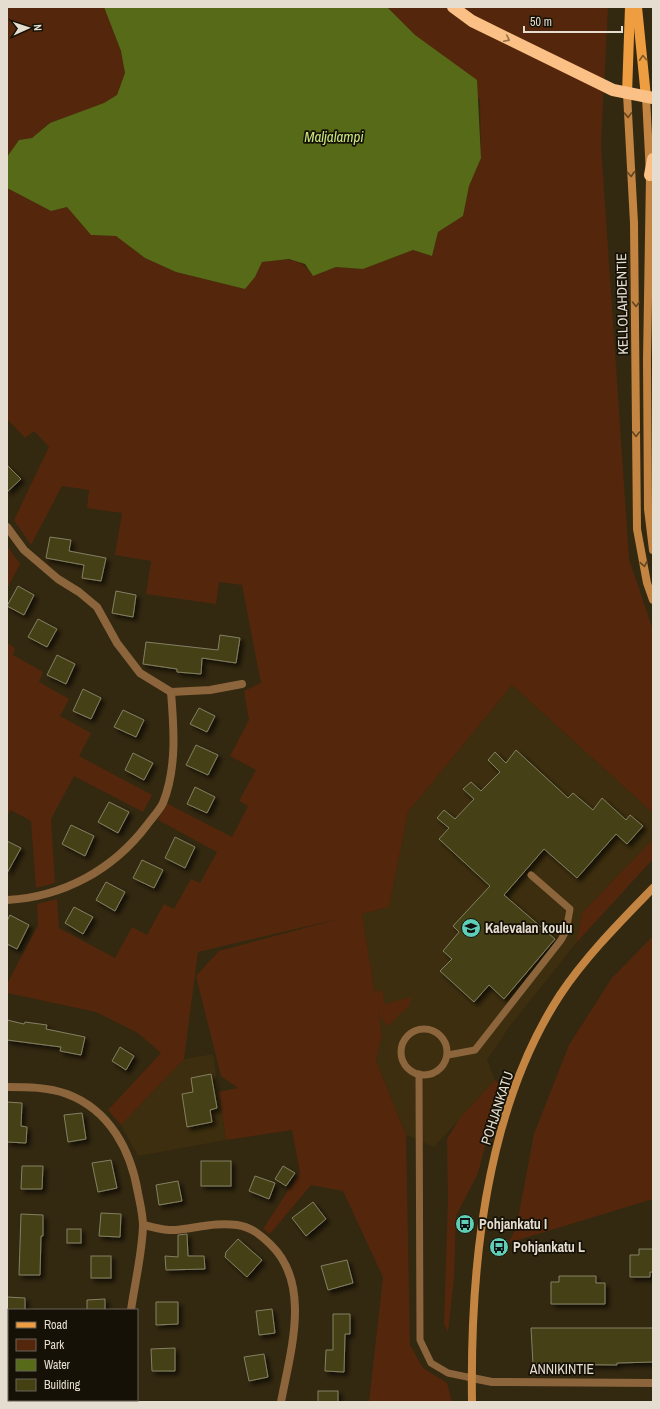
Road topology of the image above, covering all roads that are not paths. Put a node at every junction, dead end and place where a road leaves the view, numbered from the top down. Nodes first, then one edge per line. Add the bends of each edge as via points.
1 (453, 7) edge
2 (630, 7) edge
3 (637, 7) edge
4 (627, 94) junction
5 (650, 98) edge
6 (653, 159) edge
7 (650, 175) junction
8 (7, 527) edge
9 (653, 550) edge
10 (653, 600) edge
11 (242, 684) dead end
12 (170, 692) junction
13 (531, 875) dead end
14 (653, 888) edge
15 (7, 900) edge
16 (448, 1055) junction
17 (419, 1074) junction
18 (7, 1087) edge
19 (143, 1225) junction
20 (130, 1309) edge
21 (472, 1378) junction
22 (653, 1383) edge
23 (281, 1402) edge
24 (472, 1402) edge

1 -> 4 highway via 472,21 602,85
2 - 4 main road, KELLOLAHDENTIE
5 -> 3 main road, KELLOLAHDENTIE
4 - 5 highway
4 -> 10 main road, KELLOLAHDENTIE via 634,231 637,529
5 - 7 main road, KELLOLAHDENTIE
6 - 7 highway
7 - 9 main road, KELLOLAHDENTIE via 648,493
8 - 12 street via 24,550 97,607 117,643 140,673
11 - 12 street via 210,690
12 - 15 street via 174,729 172,766 162,804 136,840 106,867 72,886 27,898
13 - 16 lane via 570,909 566,931 475,1050
14 - 21 main road, POHJANKATU via 591,954 560,996 535,1041 516,1086 500,1133 475,1273
16 - 17 lane via 434,1073
16 - 17 lane via 445,1040 439,1034 425,1028 412,1032 403,1042 401,1055 407,1068
17 - 21 lane via 420,1340 431,1363 448,1373
18 - 19 street via 31,1087 67,1094 81,1101 111,1125 127,1151 136,1176
19 - 20 street
19 - 23 street via 176,1230 212,1224 238,1225 256,1232 278,1252 288,1268 295,1308
21 - 22 street, ANNIKINTIE via 492,1382
21 - 24 main road, POHJANKATU

